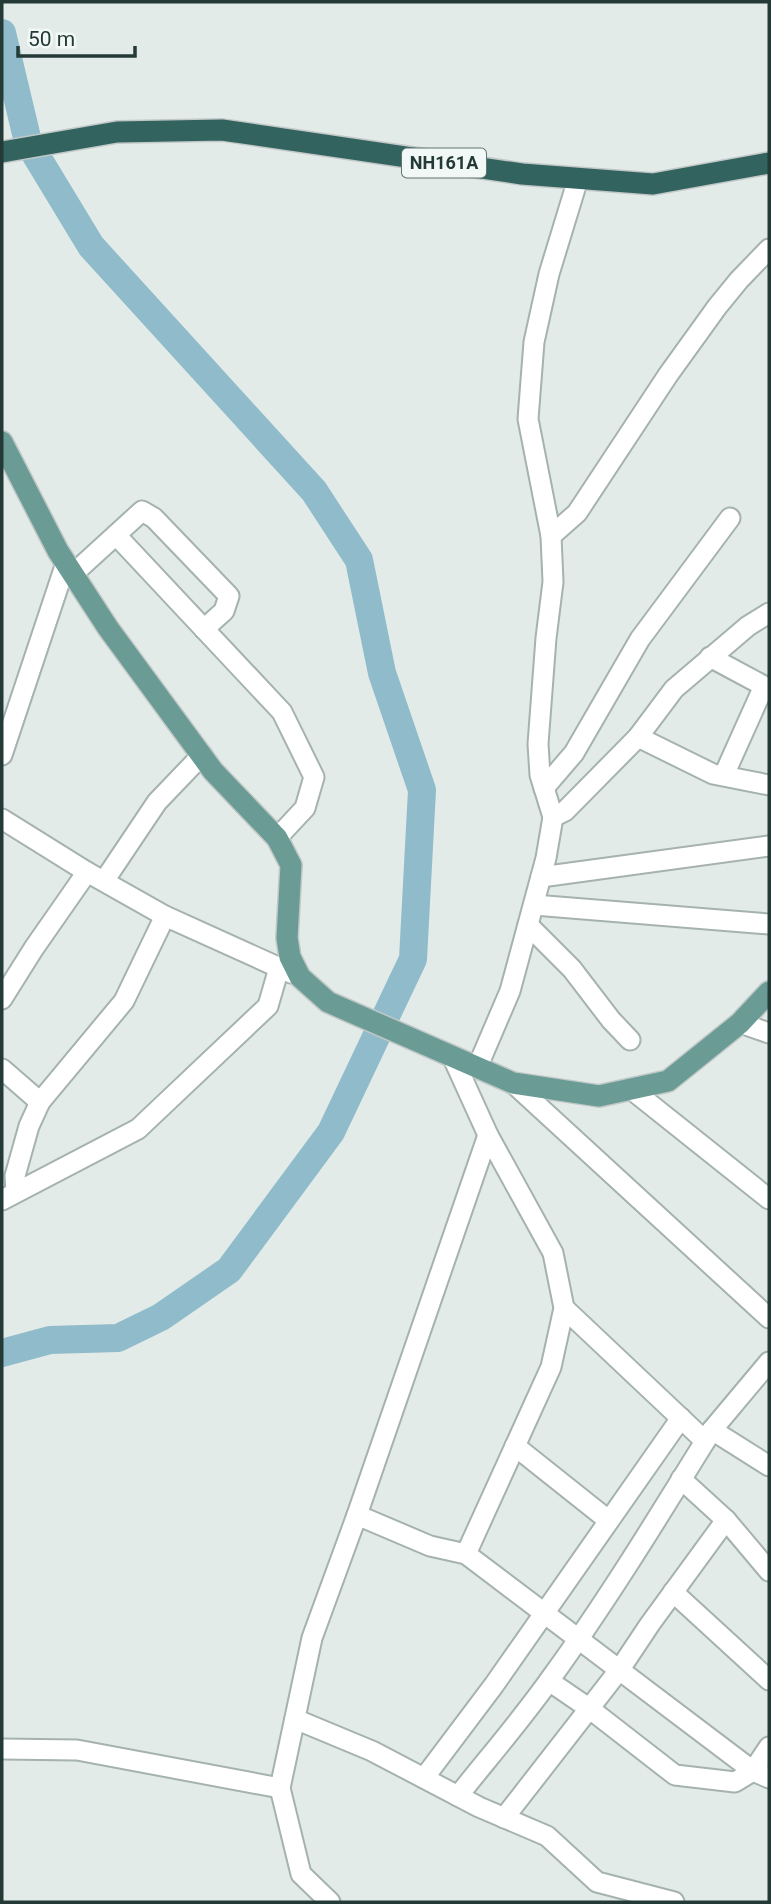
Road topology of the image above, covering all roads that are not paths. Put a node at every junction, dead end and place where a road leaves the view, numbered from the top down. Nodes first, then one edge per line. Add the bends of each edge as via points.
1 (2, 152) edge
2 (769, 163) edge
3 (578, 179) junction
4 (769, 249) edge
5 (2, 442) edge
6 (730, 518) dead end
7 (116, 535) junction
8 (551, 537) junction
9 (69, 569) junction
10 (769, 613) edge
11 (204, 629) junction
12 (709, 657) junction
13 (638, 737) junction
14 (2, 755) edge
15 (202, 755) junction
16 (724, 775) junction
17 (769, 785) edge
18 (544, 788) junction
19 (553, 817) junction
20 (2, 819) edge
21 (277, 838) junction
22 (769, 845) edge
23 (95, 877) junction
24 (541, 877) junction
25 (534, 905) junction
26 (165, 916) junction
27 (769, 923) edge
28 (528, 925) junction
29 (279, 968) junction
30 (300, 977) junction
31 (769, 992) edge
32 (2, 999) edge
33 (740, 1023) junction
34 (769, 1033) edge
35 (630, 1040) dead end
36 (453, 1058) junction
37 (477, 1068) junction
38 (2, 1069) edge
39 (513, 1083) junction
40 (631, 1089) junction
41 (40, 1102) junction
42 (488, 1135) junction
43 (9, 1196) edge
44 (769, 1199) edge
45 (564, 1308) junction
46 (769, 1318) edge
47 (769, 1362) edge
48 (681, 1418) junction
49 (708, 1435) junction
50 (515, 1446) junction
51 (769, 1466) edge
52 (681, 1479) junction
53 (357, 1515) junction
54 (608, 1520) junction
55 (726, 1520) junction
56 (466, 1554) junction
57 (769, 1571) edge
58 (673, 1592) junction
59 (545, 1612) junction
60 (579, 1638) junction
61 (620, 1669) junction
62 (769, 1680) edge
63 (550, 1681) junction
64 (590, 1709) junction
65 (295, 1719) junction
66 (769, 1747) edge
67 (2, 1749) edge
68 (761, 1774) edge
69 (424, 1778) junction
70 (280, 1788) junction
71 (458, 1796) junction
72 (504, 1818) junction
73 (330, 1902) edge
74 (674, 1902) edge

1 - 3 highway, NH161A via 117,132 222,130
2 - 3 highway, NH161A via 653,184
3 - 8 street via 534,342 528,419
4 - 8 street via 717,307 577,513
5 - 9 main road
6 - 18 street via 640,639 574,753
7 - 9 street
7 - 11 street
7 - 11 street via 142,511 155,518 229,596 224,611
8 - 18 street via 554,582 538,744
9 - 14 street
9 - 15 main road
10 - 12 street
11 - 21 street via 282,712 314,777 305,808
12 - 13 street via 674,689
12 - 16 street via 764,687
13 - 16 street via 713,774
13 - 19 street via 565,811
15 - 21 main road
15 - 23 street
16 - 17 street
18 - 19 street
19 - 24 street
20 - 23 street
21 - 30 main road via 291,865 287,938
22 - 24 street
23 - 26 street
23 - 32 street via 34,948
24 - 25 street
25 - 27 street
25 - 28 street
26 - 29 street
26 - 41 street via 124,1001
28 - 35 street via 572,969
28 - 37 street via 510,991
29 - 30 street
29 - 43 street via 268,1006 138,1129
30 - 36 main road via 337,1007
31 - 33 main road
33 - 34 street
33 - 40 main road via 668,1081
36 - 37 main road
36 - 42 street
37 - 39 main road
38 - 41 street
39 - 40 main road via 598,1096
39 - 46 street
40 - 44 street
41 - 43 street
42 - 45 street via 553,1254
42 - 53 street
45 - 48 street
45 - 50 street via 551,1367
47 - 49 street
48 - 49 street
48 - 54 street
49 - 51 street
49 - 52 street
50 - 54 street
50 - 56 street
52 - 55 street
52 - 60 street
53 - 56 street via 430,1546
53 - 65 street via 312,1638
54 - 59 street
55 - 57 street
55 - 58 street
56 - 59 street
58 - 61 street
58 - 62 street
59 - 60 street
59 - 69 street
60 - 61 street
60 - 63 street
61 - 64 street
61 - 68 street
63 - 64 street
63 - 71 street
64 - 68 street via 675,1775 735,1782
64 - 72 street
65 - 69 street
65 - 70 street
66 - 68 street
67 - 70 street via 77,1750
69 - 71 street
70 - 73 street via 301,1874
71 - 72 street
72 - 74 street via 547,1836 597,1882

